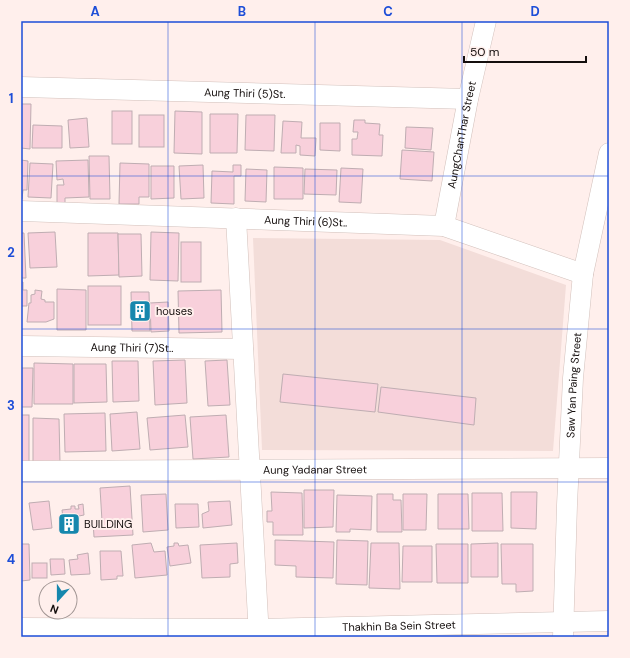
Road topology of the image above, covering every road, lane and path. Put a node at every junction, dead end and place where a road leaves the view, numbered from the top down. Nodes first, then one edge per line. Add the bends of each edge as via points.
1 (486, 21) edge
2 (21, 87) edge
3 (468, 100) junction
4 (609, 153) edge
5 (21, 211) edge
6 (236, 218) junction
7 (444, 226) junction
8 (583, 274) junction
9 (21, 346) edge
10 (243, 349) junction
11 (609, 468) edge
12 (569, 469) junction
13 (250, 470) junction
14 (21, 471) edge
15 (609, 621) edge
16 (21, 628) edge
17 (563, 629) edge
18 (259, 633) edge

1 - 3 street, AungChanThar Street
2 - 3 street, Aung Thiri (5)St.
3 - 7 street, AungChanThar Street
4 - 8 street, Saw Yan Paing Street
5 - 6 street, Aung Thiri (6)St..
6 - 7 street, Aung Thiri (6)St..
6 - 10 street
7 - 8 street, Aung Thiri (6)St..
8 - 12 street, Saw Yan Paing Street via 573,378
9 - 10 street, Aung Thiri (7)St..
10 - 13 street
11 - 12 street, Aung Yadanar Street
12 - 13 street, Aung Yadanar Street
12 - 17 street, Saw Yan Paing Street
13 - 14 street, Aung Yadanar Street
13 - 18 street
15 - 17 street, Thakhin Ba Sein Street
16 - 18 street, Thakhin Ba Sein Street
17 - 18 street, Thakhin Ba Sein Street

